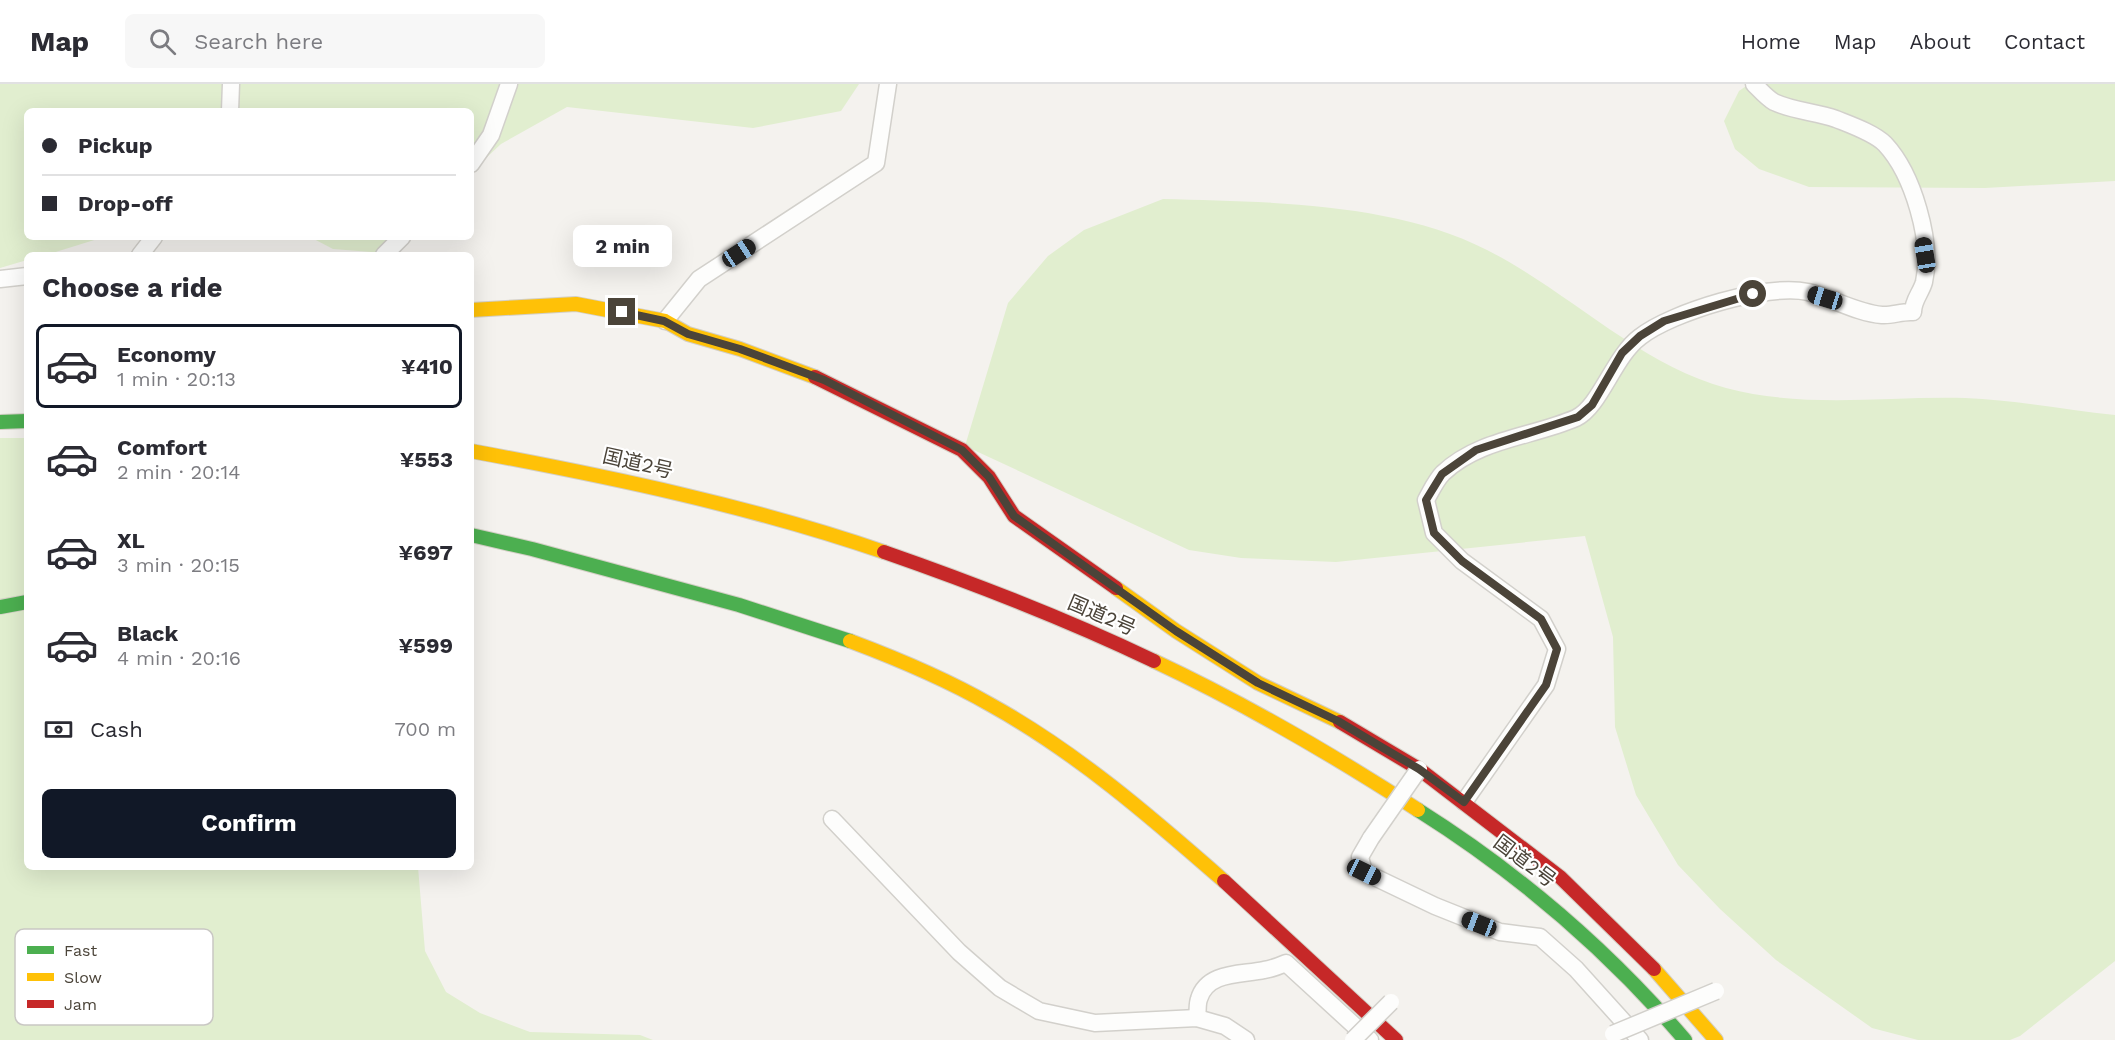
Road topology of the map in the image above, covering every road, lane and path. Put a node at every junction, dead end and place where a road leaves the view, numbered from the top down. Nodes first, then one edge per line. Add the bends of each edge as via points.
1 (231, 84) edge
2 (509, 84) edge
3 (888, 84) edge
4 (1754, 84) edge
5 (230, 108) edge
6 (474, 160) edge
7 (152, 240) edge
8 (399, 240) edge
9 (142, 252) edge
10 (387, 252) edge
11 (24, 276) edge
12 (0, 279) edge
13 (474, 310) edge
14 (664, 321) junction
15 (24, 421) edge
16 (0, 422) edge
17 (474, 452) edge
18 (474, 536) edge
19 (24, 603) edge
20 (0, 607) edge
21 (1419, 769) junction
22 (1464, 802) junction
23 (832, 819) dead end
24 (1716, 991) dead end
25 (1390, 1002) dead end
26 (1197, 1018) junction
27 (1612, 1037) edge
28 (1246, 1040) edge
29 (1353, 1040) edge
30 (1370, 1040) edge
31 (1396, 1040) edge
32 (1640, 1040) edge
33 (1684, 1040) edge
34 (1716, 1040) edge

1 - 5 street
2 - 6 street via 491,135
3 - 14 street via 876,163 699,279
4 - 22 street via 1774,102 1836,119 1873,136 1902,168 1917,208 1925,255 1924,283 1913,312 1882,315 1806,292 1768,291 1664,321 1622,353 1592,405 1578,417 1476,450 1442,474 1426,500 1434,533 1462,561 1541,619 1557,649 1546,685
7 - 9 street
8 - 10 street
11 - 12 street
13 - 14 main road via 576,304
14 - 21 main road via 688,334 824,380 962,450 989,477 1014,516 1176,631 1258,683 1338,721
15 - 16 main road
17 - 33 main road, 国道2号 via 616,477 837,536 1043,611 1214,687 1380,783 1524,884 1577,927
18 - 31 main road via 719,599 857,642 907,661 986,701 1039,734 1128,800
19 - 20 main road
21 - 22 main road
21 - 32 street, bridge via 1360,857 1364,872 1500,932 1540,937 1576,969
22 - 34 main road via 1560,877 1670,984
23 - 26 street via 959,951 1000,988 1039,1011 1095,1023
24 - 27 street, bridge
25 - 29 street, bridge
26 - 28 street via 1225,1026
26 - 30 street via 1198,999 1216,980 1286,963

